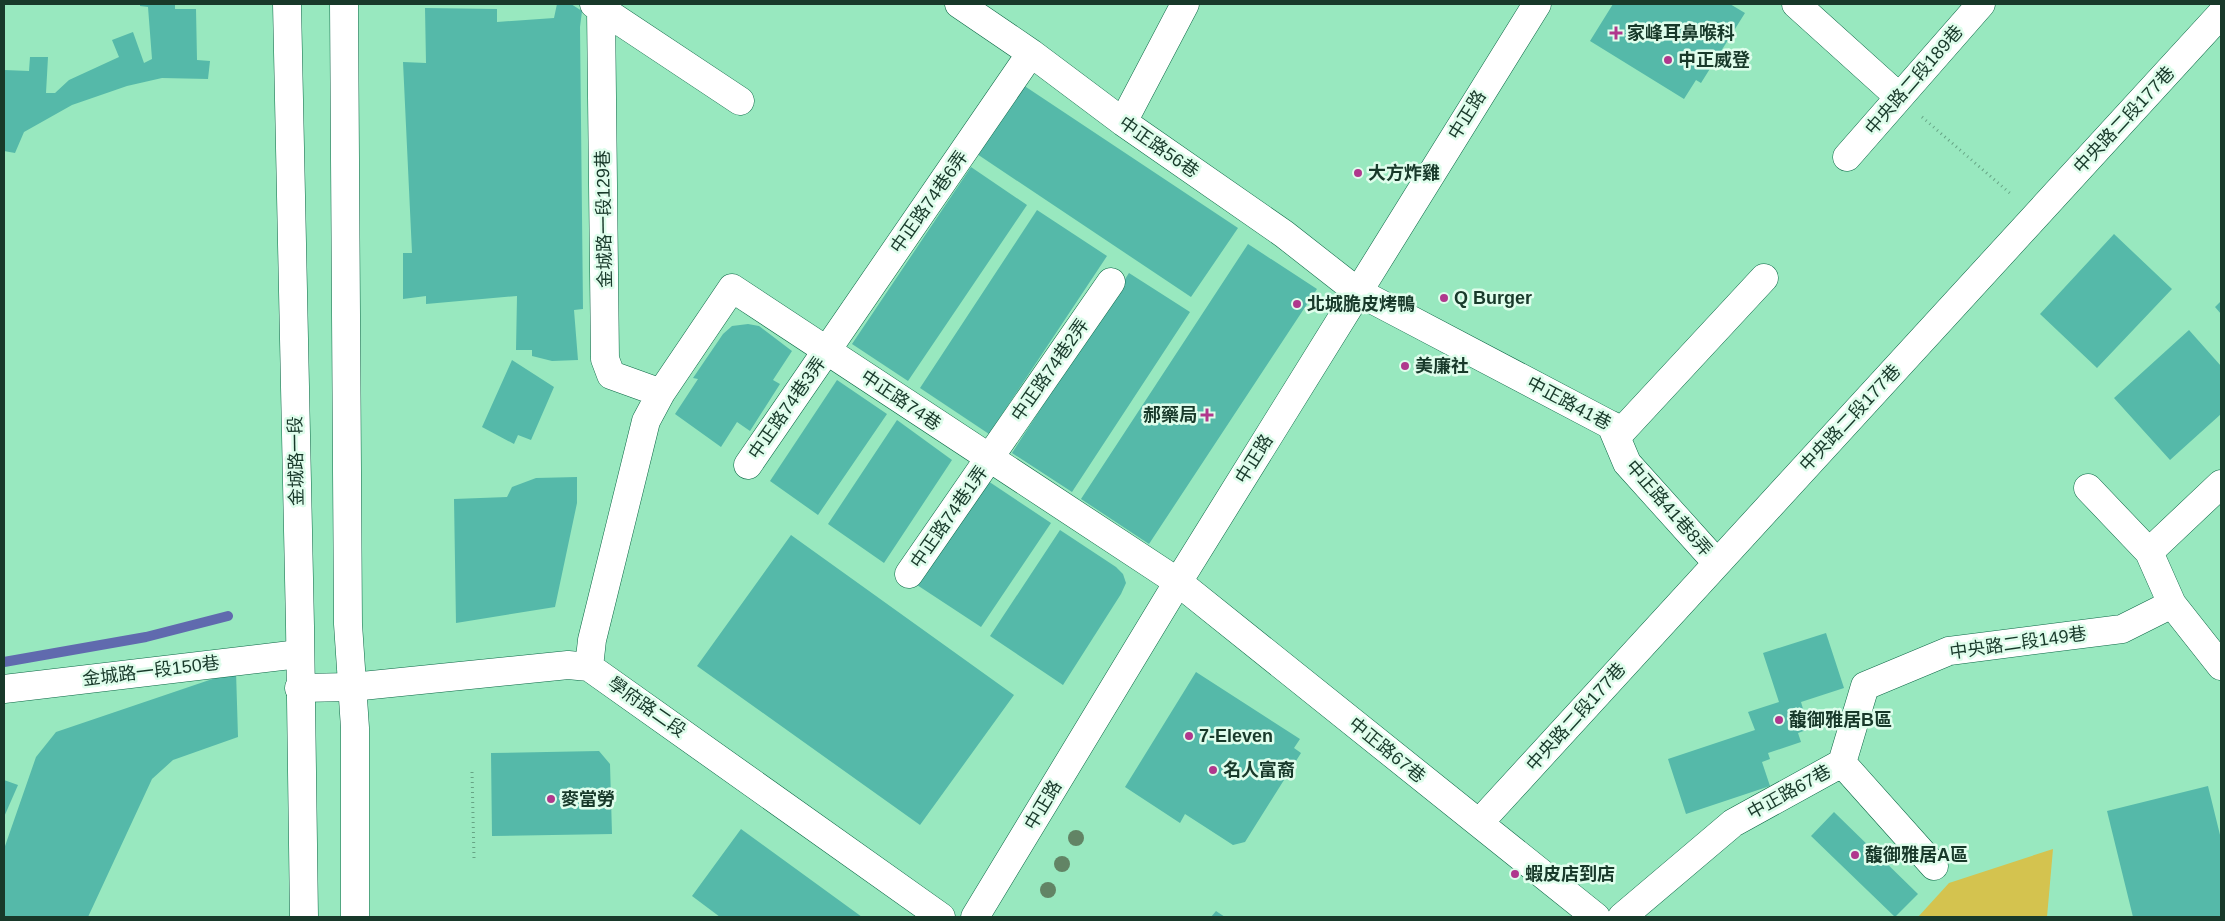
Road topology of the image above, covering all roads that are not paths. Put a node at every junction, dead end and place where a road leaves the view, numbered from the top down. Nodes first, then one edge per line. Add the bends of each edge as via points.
1 (287, 4) edge
2 (349, 4) edge
3 (959, 4) edge
4 (1185, 4) edge
5 (1537, 4) edge
6 (1796, 4) edge
7 (1982, 4) edge
8 (598, 6) edge
9 (2221, 14) edge
10 (1032, 53) junction
11 (1899, 97) junction
12 (740, 101) dead end
13 (1123, 122) junction
14 (1847, 157) dead end
15 (1764, 278) dead end
16 (1111, 282) dead end
17 (1358, 292) junction
18 (827, 351) junction
19 (661, 393) junction
20 (1611, 425) junction
21 (989, 459) junction
22 (748, 465) dead end
23 (2221, 484) edge
24 (2088, 488) dead end
25 (2149, 552) junction
26 (1716, 563) junction
27 (909, 574) dead end
28 (1178, 582) junction
29 (2172, 604) junction
30 (299, 654) junction
31 (2221, 666) edge
32 (589, 667) junction
33 (352, 687) junction
34 (4, 688) edge
35 (299, 688) junction
36 (1842, 762) junction
37 (1478, 823) junction
38 (1934, 866) dead end
39 (304, 917) edge
40 (355, 917) edge
41 (941, 917) edge
42 (974, 917) edge
43 (1596, 917) edge
44 (1622, 917) edge

1 - 30 street, 金城路一段
2 - 33 street via 348,614
3 - 10 street, 中正路56巷
4 - 13 street
5 - 17 street, 中正路
6 - 11 street
7 - 11 street, 中央路二段189巷
8 - 12 street, 金城路一段129巷
8 - 19 street, 金城路一段129巷 via 605,358 611,375
9 - 26 street, 中央路二段177巷
10 - 13 street, 中正路56巷
10 - 18 street, 中正路74巷6弄
11 - 14 street, 中央路二段189巷
13 - 17 street, 中正路56巷 via 1284,234
15 - 20 street, 中正路41巷 via 1622,431
16 - 21 street, 中正路74巷2弄
17 - 20 street, 中正路41巷
17 - 28 street, 中正路
18 - 19 street, 中正路74巷 via 732,288
18 - 21 street, 中正路74巷
18 - 22 street, 中正路74巷3弄
19 - 32 street via 646,421 592,640
20 - 26 street, 中正路41巷8弄 via 1627,463
21 - 27 street, 中正路74巷1弄
21 - 28 street, 中正路74巷
23 - 25 street
24 - 25 street
25 - 29 street
26 - 37 street, 中央路二段177巷
28 - 37 street, 中正路67巷
28 - 42 street, 中正路
29 - 31 street
29 - 36 street, 中央路二段149巷 via 2122,629 1949,651 1865,686
30 - 34 street, 金城路一段150巷
30 - 35 street, 金城路一段
32 - 33 street, 學府路二段 via 568,665
32 - 41 street, 學府路二段
33 - 35 street, 學府路二段
33 - 40 street
35 - 39 street, 金城路一段
36 - 38 street
36 - 44 street, 中正路67巷 via 1733,823
37 - 43 street, 中正路67巷

